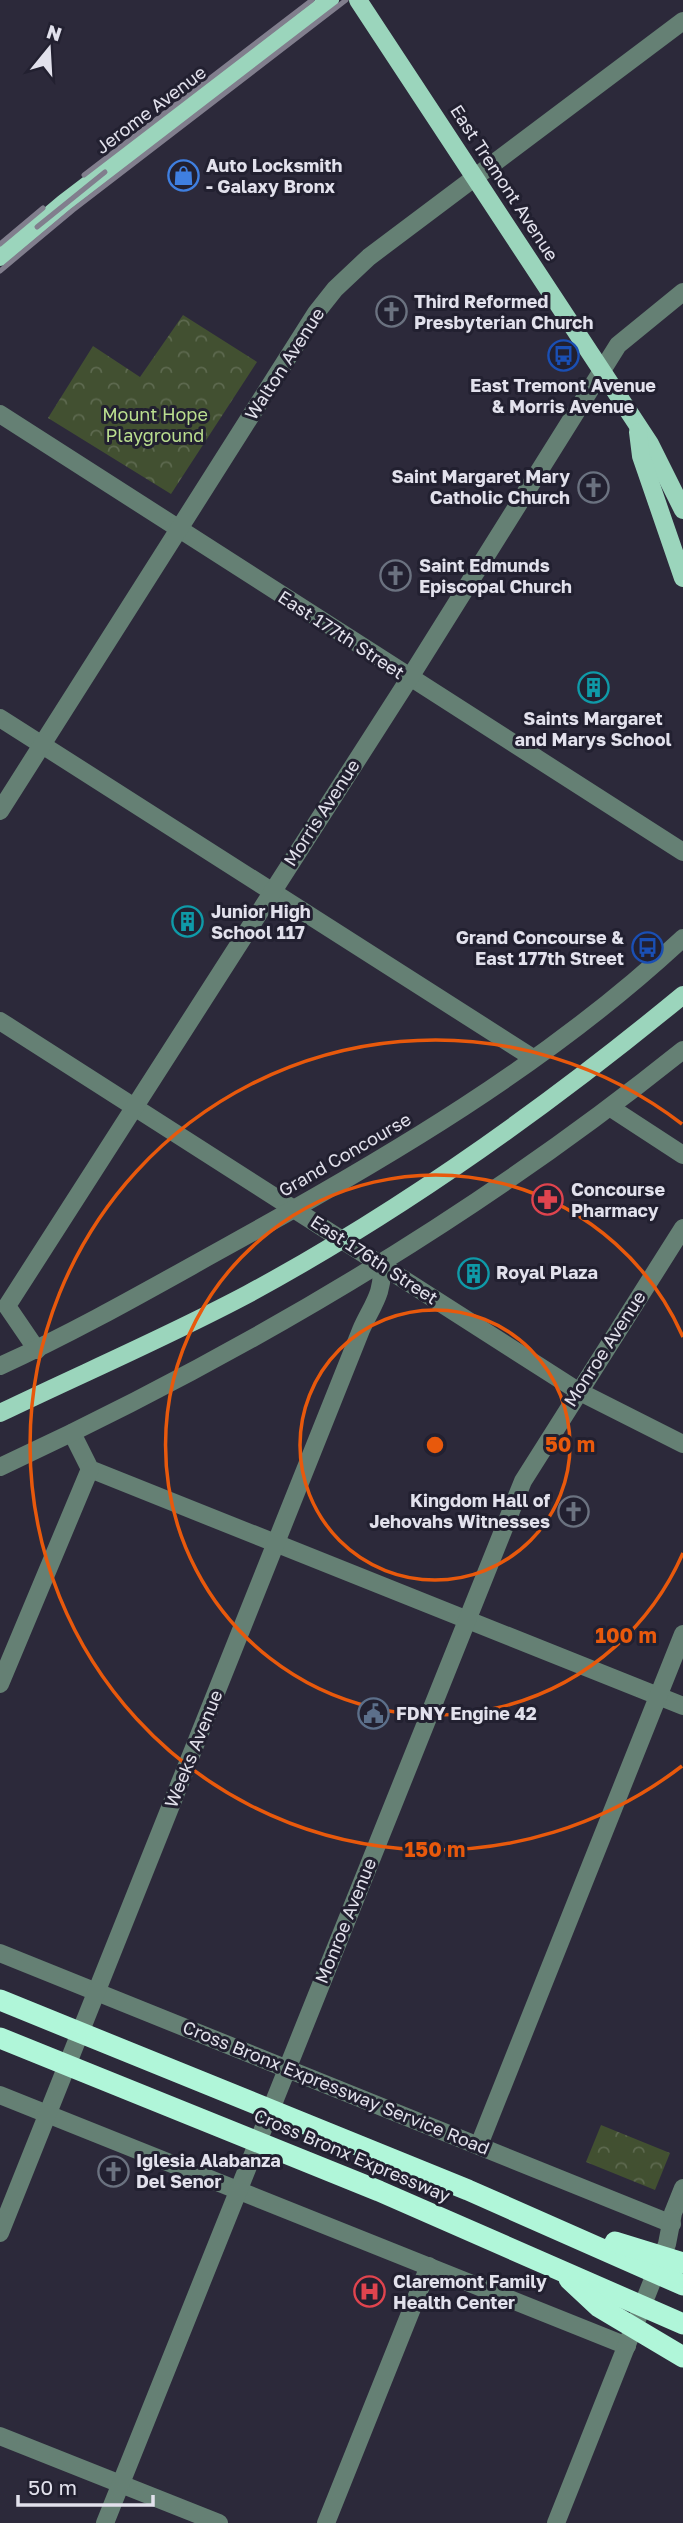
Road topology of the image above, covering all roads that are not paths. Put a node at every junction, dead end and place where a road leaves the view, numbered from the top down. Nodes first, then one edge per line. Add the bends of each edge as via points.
1 (330, 0) edge
2 (358, 0) edge
3 (683, 21) edge
4 (475, 176) junction
5 (0, 257) edge
6 (683, 292) edge
7 (601, 371) junction
8 (0, 414) edge
9 (637, 425) junction
10 (657, 457) junction
11 (683, 480) edge
12 (683, 510) edge
13 (179, 531) junction
14 (680, 555) edge
15 (683, 578) edge
16 (409, 679) junction
17 (0, 718) edge
18 (43, 746) junction
19 (0, 811) edge
20 (683, 852) edge
21 (270, 892) junction
22 (683, 938) edge
23 (683, 995) edge
24 (0, 1021) edge
25 (683, 1050) edge
26 (533, 1058) junction
27 (133, 1106) junction
28 (611, 1108) junction
29 (683, 1154) edge
30 (295, 1209) junction
31 (683, 1228) edge
32 (342, 1240) junction
33 (381, 1265) junction
34 (37, 1350) junction
35 (0, 1366) edge
36 (578, 1391) junction
37 (0, 1413) edge
38 (72, 1433) junction
39 (683, 1444) edge
40 (0, 1467) edge
41 (90, 1469) junction
42 (276, 1543) junction
43 (467, 1619) junction
44 (683, 1634) edge
45 (0, 1684) edge
46 (659, 1696) junction
47 (683, 1706) edge
48 (0, 1954) edge
49 (97, 1992) junction
50 (0, 2000) edge
51 (0, 2038) edge
52 (287, 2068) junction
53 (0, 2095) edge
54 (48, 2114) junction
55 (479, 2145) junction
56 (683, 2188) edge
57 (239, 2190) junction
58 (518, 2212) junction
59 (671, 2224) junction
60 (0, 2233) edge
61 (683, 2263) edge
62 (429, 2266) junction
63 (554, 2266) junction
64 (683, 2285) edge
65 (683, 2324) edge
66 (629, 2341) junction
67 (683, 2357) edge
68 (0, 2436) edge
69 (121, 2484) junction
70 (105, 2523) edge
71 (219, 2523) edge
72 (327, 2523) edge
73 (556, 2523) edge

1 - 5 main road, Jerome Avenue
2 - 4 main road, East Tremont Avenue
3 - 4 street, Walton Avenue
4 - 7 main road, East Tremont Avenue
4 - 13 street, Walton Avenue via 369,257 335,289
6 - 7 street, Morris Avenue via 623,338
7 - 9 main road, East Tremont Avenue
7 - 16 street, Morris Avenue
8 - 13 street, East 177th Street
9 - 10 main road, East Tremont Avenue
9 - 14 main road, East Tremont Avenue via 641,456
10 - 11 main road, East Tremont Avenue
10 - 12 main road, East Tremont Avenue
13 - 16 street, East 177th Street
13 - 18 street, Walton Avenue
14 - 15 main road, East Tremont Avenue
16 - 20 street, East 177th Street
16 - 21 street, Morris Avenue
17 - 18 street
18 - 19 street, Walton Avenue
18 - 21 street
21 - 26 street
21 - 27 street, Morris Avenue
22 - 26 street, Grand Concourse via 638,979
23 - 32 main road via 547,1104
24 - 27 street, East 176th Street
25 - 28 street
26 - 30 street, Grand Concourse via 428,1131
27 - 30 street, East 176th Street
27 - 34 street, Morris Avenue via 7,1306
28 - 29 street
28 - 33 street
30 - 32 street, East 176th Street
30 - 34 street, Grand Concourse
31 - 36 street, Monroe Avenue
32 - 33 street, East 176th Street
32 - 37 main road via 170,1334
33 - 36 street, East 176th Street
33 - 38 street via 295,1316
33 - 42 street, Weeks Avenue via 377,1301 361,1330
34 - 35 street, Grand Concourse
36 - 39 street, East 176th Street
36 - 43 street, Monroe Avenue via 523,1481
38 - 40 street
38 - 41 street
41 - 42 street
41 - 45 street
42 - 43 street
42 - 49 street, Weeks Avenue
43 - 46 street
43 - 52 street, Monroe Avenue
44 - 46 street
46 - 47 street
46 - 55 street
48 - 49 street, Cross Bronx Expressway Service Road
49 - 52 street, Cross Bronx Expressway Service Road
49 - 54 street, Weeks Avenue
50 - 58 highway, Cross Bronx Expressway
51 - 63 highway, Cross Bronx Expressway
52 - 55 street, Cross Bronx Expressway Service Road
52 - 57 street, Monroe Avenue
53 - 54 street
54 - 57 street
54 - 60 street, Weeks Avenue
55 - 59 street, Cross Bronx Expressway Service Road
56 - 59 street
57 - 62 street
57 - 69 street, Monroe Avenue
58 - 61 highway
58 - 64 highway, Cross Bronx Expressway
59 - 66 street
62 - 66 street
62 - 72 street
63 - 65 highway, Cross Bronx Expressway
63 - 67 highway via 599,2307
66 - 73 street
68 - 69 street
69 - 70 street, Monroe Avenue
69 - 71 street

